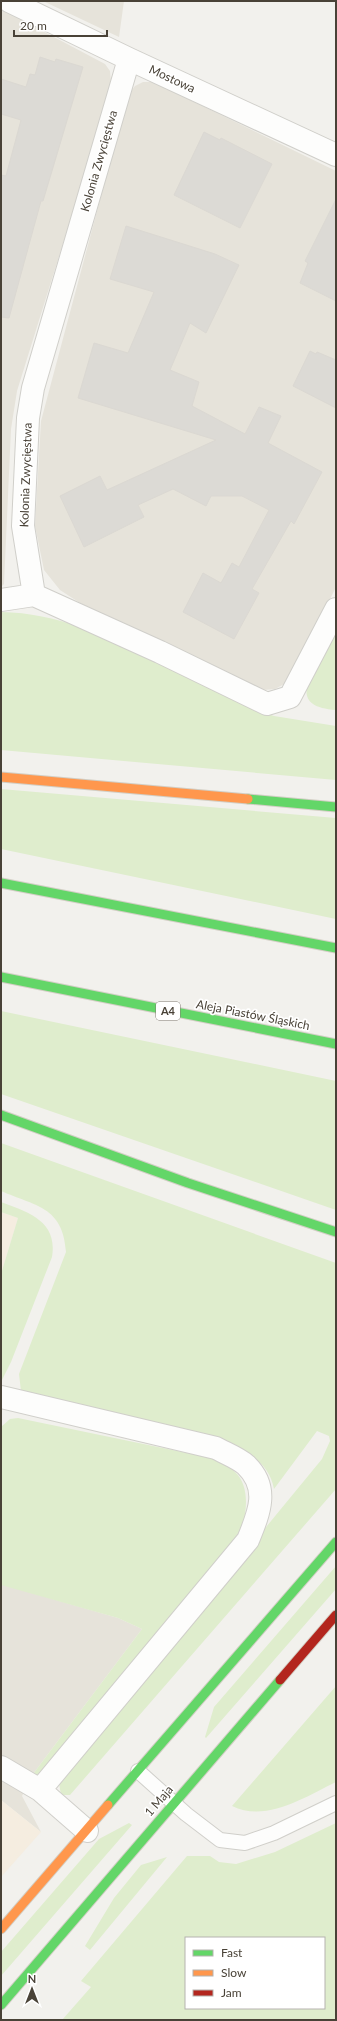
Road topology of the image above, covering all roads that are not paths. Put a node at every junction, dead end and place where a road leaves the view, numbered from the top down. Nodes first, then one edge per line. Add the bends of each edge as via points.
1 (9, 1) edge
2 (129, 59) junction
3 (336, 155) edge
4 (34, 595) junction
5 (1, 600) edge
6 (336, 609) edge
7 (1, 777) edge
8 (336, 807) edge
9 (1, 883) edge
10 (336, 948) edge
11 (1, 978) edge
12 (336, 1044) edge
13 (1, 1115) edge
14 (336, 1232) edge
15 (1, 1397) edge
16 (336, 1542) edge
17 (336, 1615) edge
18 (1, 1767) edge
19 (138, 1771) junction
20 (40, 1790) junction
21 (173, 1802) junction
22 (336, 1803) edge
23 (87, 1830) junction
24 (1, 1929) edge
25 (1, 2005) edge

1 - 2 street, Mostowa
2 - 3 street, Mostowa
2 - 4 street, Kolonia Zwycięstwa via 33,388 28,418 23,526
4 - 5 street
4 - 6 street via 266,704 290,697
7 - 8 main road
9 - 10 main road
11 - 12 main road, Aleja Piastów Śląskich / A4
13 - 14 main road via 188,1183
15 - 20 street via 216,1448 245,1464 256,1478 261,1497 260,1511 248,1540
16 - 19 main road
17 - 21 main road, 1 Maja
18 - 20 street
19 - 21 lane
19 - 23 main road
20 - 23 street
21 - 22 lane via 220,1840 245,1843 274,1833
21 - 25 main road, 1 Maja
23 - 24 main road

